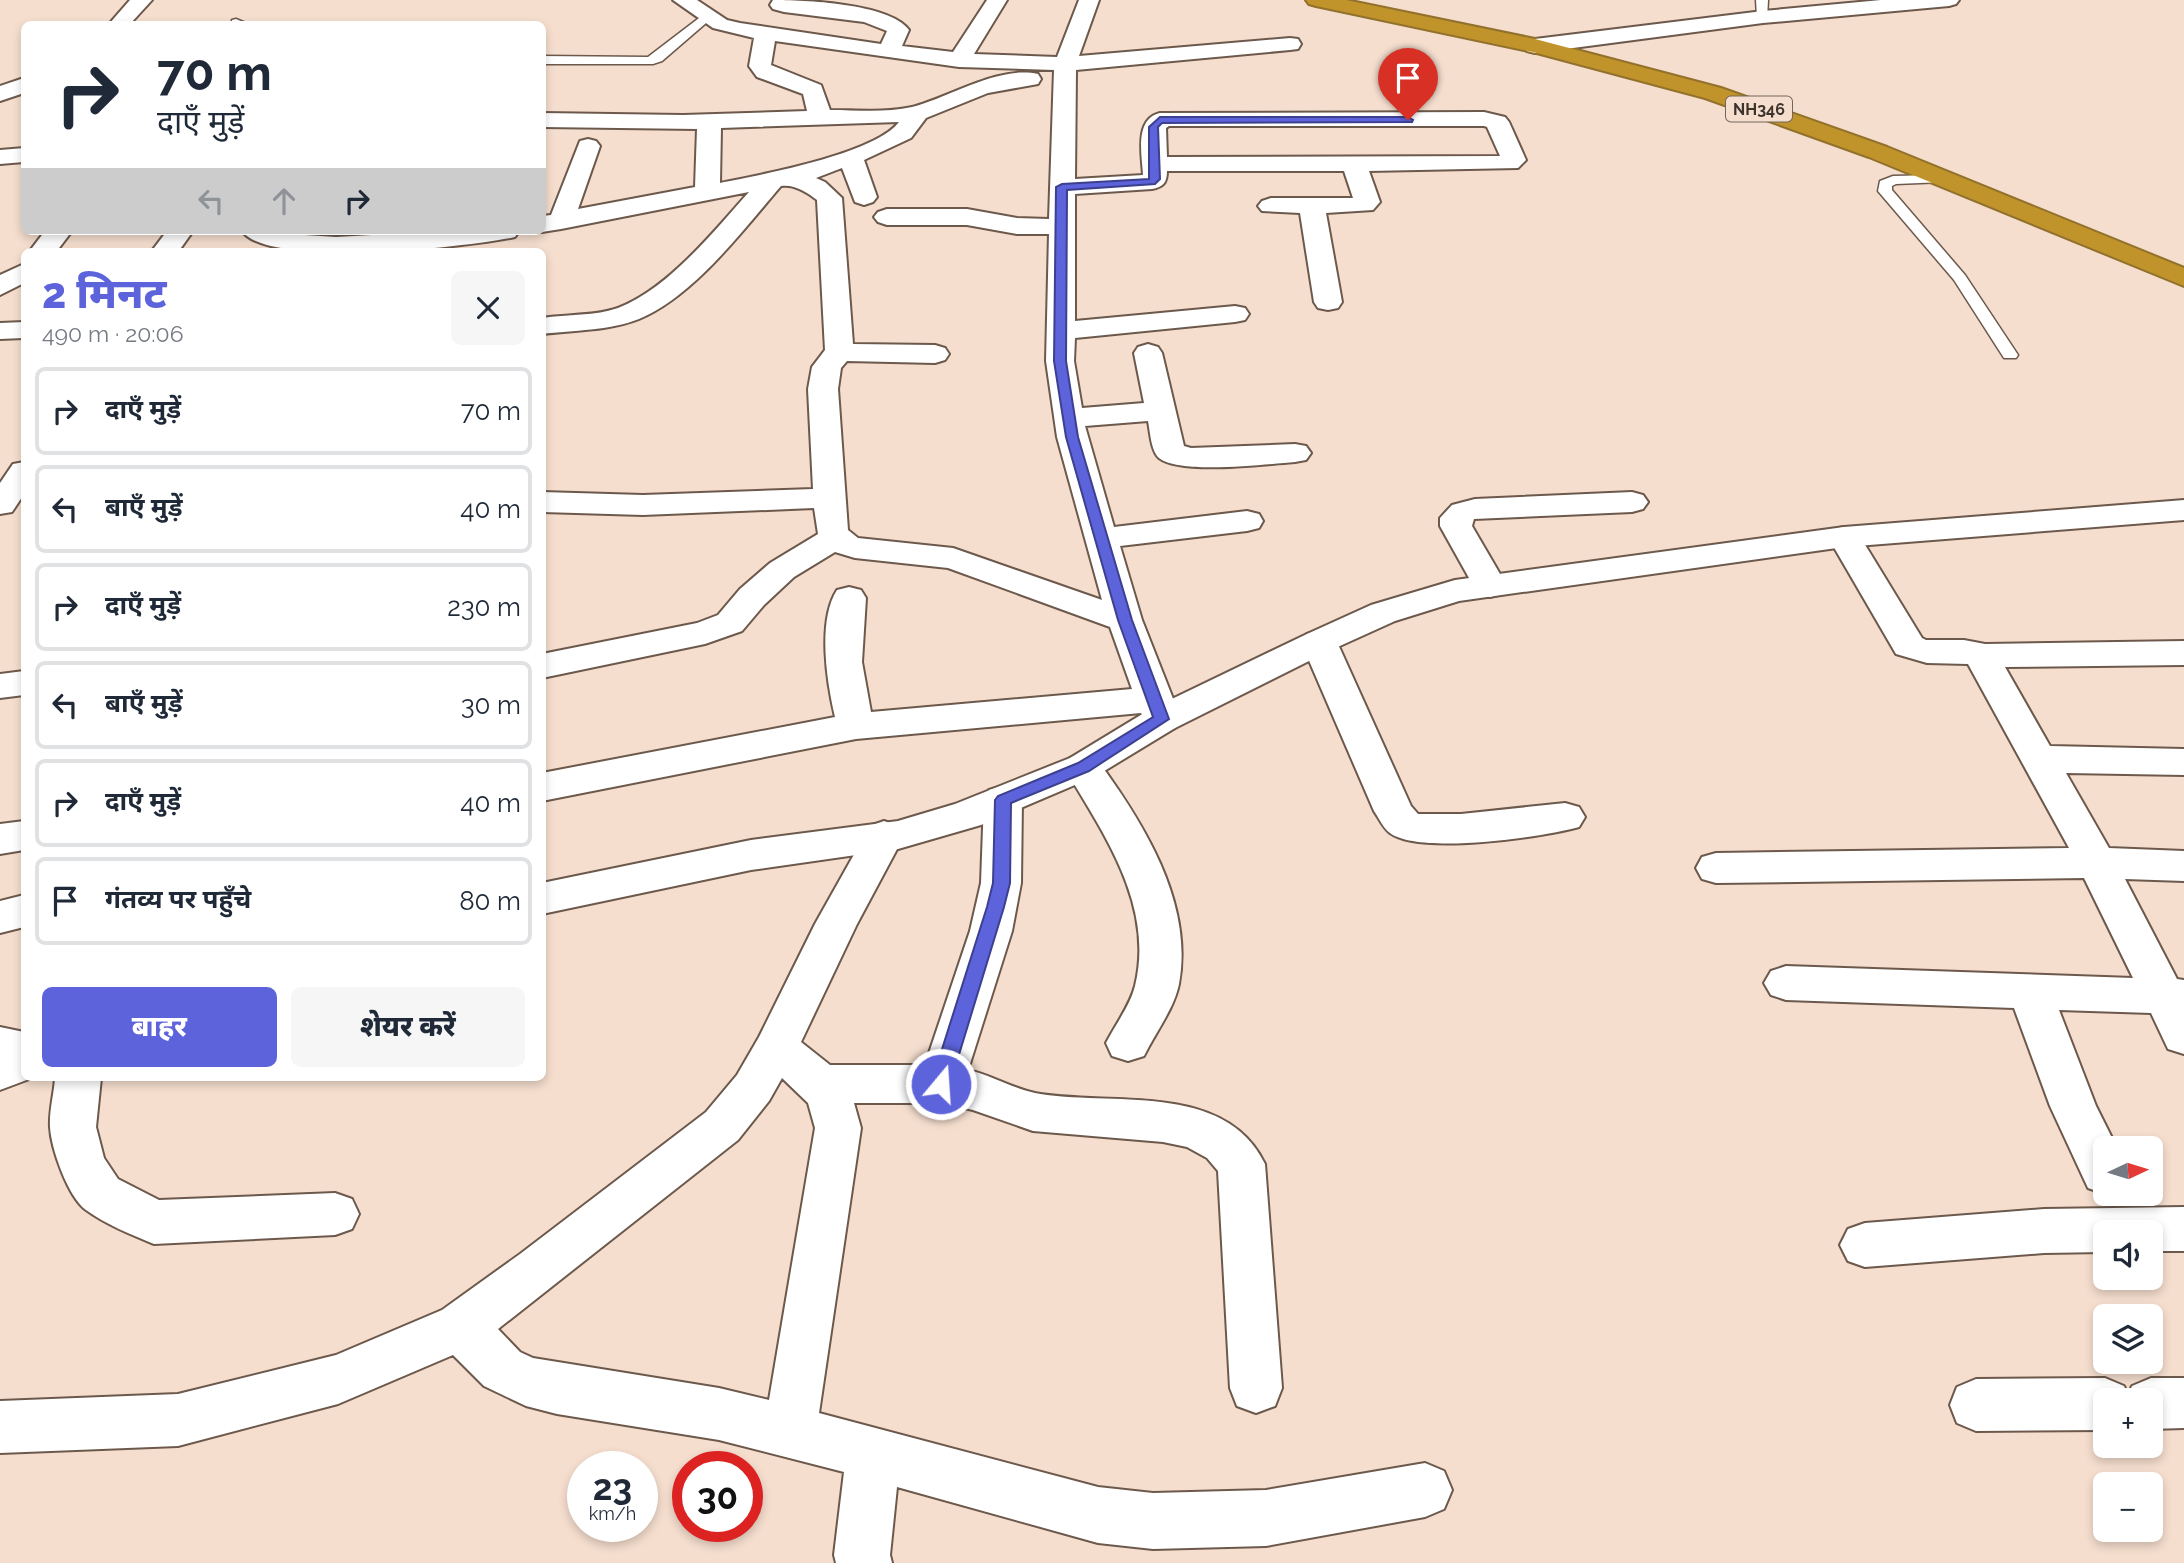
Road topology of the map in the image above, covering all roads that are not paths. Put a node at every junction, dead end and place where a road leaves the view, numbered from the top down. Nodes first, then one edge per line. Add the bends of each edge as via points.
1 (142, 0) edge
2 (683, 0) edge
3 (783, 0) edge
4 (997, 0) edge
5 (1089, 0) edge
6 (1316, 0) edge
7 (1949, 0) edge
8 (1762, 5) edge
9 (745, 7) dead end
10 (122, 21) edge
11 (714, 21) junction
12 (765, 34) junction
13 (1290, 44) dead end
14 (1535, 46) junction
15 (889, 51) junction
16 (546, 60) edge
17 (959, 60) junction
18 (1065, 70) junction
19 (21, 86) edge
20 (0, 94) edge
21 (546, 98) edge
22 (1182, 98) dead end
23 (951, 99) junction
24 (818, 109) junction
25 (918, 113) junction
26 (1169, 119) junction
27 (546, 120) edge
28 (709, 121) junction
29 (588, 146) dead end
30 (21, 155) edge
31 (0, 157) edge
32 (851, 158) junction
33 (1354, 163) junction
34 (1154, 164) junction
35 (780, 179) junction
36 (1939, 179) junction
37 (1062, 187) junction
38 (707, 194) junction
39 (864, 197) dead end
40 (1271, 206) dead end
41 (1312, 206) junction
42 (887, 217) dead end
43 (552, 223) edge
44 (1061, 227) junction
45 (261, 235) edge
46 (475, 235) edge
47 (21, 274) edge
48 (2184, 278) edge
49 (0, 287) edge
50 (1328, 302) dead end
51 (1235, 314) dead end
52 (546, 326) edge
53 (21, 330) edge
54 (0, 331) edge
55 (1060, 331) junction
56 (839, 351) junction
57 (1148, 353) dead end
58 (935, 354) dead end
59 (2010, 355) dead end
60 (1161, 411) junction
61 (1069, 418) junction
62 (1295, 453) dead end
63 (21, 478) edge
64 (830, 498) junction
65 (546, 502) edge
66 (1632, 502) dead end
67 (9, 504) edge
68 (2184, 510) edge
69 (1247, 521) dead end
70 (1844, 537) junction
71 (835, 538) junction
72 (1101, 538) junction
73 (1490, 586) junction
74 (849, 598) dead end
75 (1125, 620) junction
76 (1319, 642) junction
77 (2184, 653) edge
78 (1981, 656) junction
79 (546, 665) edge
80 (21, 683) edge
81 (0, 686) edge
82 (1158, 709) junction
83 (856, 726) junction
84 (2039, 759) junction
85 (2184, 762) edge
86 (1083, 767) junction
87 (546, 786) edge
88 (1003, 800) junction
89 (1565, 817) dead end
90 (21, 836) edge
91 (884, 836) junction
92 (0, 839) edge
93 (2097, 863) junction
94 (2184, 866) edge
95 (1716, 868) dead end
96 (546, 898) edge
97 (21, 912) edge
98 (0, 917) edge
99 (1786, 983) dead end
100 (2030, 992) junction
101 (2174, 997) edge
102 (2184, 1035) edge
103 (1128, 1043) dead end
104 (0, 1045) edge
105 (776, 1048) junction
106 (21, 1050) edge
107 (21, 1063) edge
108 (0, 1071) edge
109 (78, 1081) edge
110 (820, 1083) junction
111 (941, 1084) junction
112 (2093, 1148) edge
113 (2124, 1211) edge
114 (335, 1214) dead end
115 (2184, 1229) edge
116 (1865, 1245) dead end
117 (460, 1327) junction
118 (1256, 1388) dead end
119 (2184, 1403) edge
120 (2093, 1404) edge
121 (2163, 1404) edge
122 (1976, 1405) dead end
123 (0, 1427) edge
124 (790, 1431) junction
125 (873, 1452) junction
126 (1425, 1490) dead end
127 (864, 1563) edge

1 - 10 street
2 - 11 street
3 - 15 street via 780,5 896,26
4 - 17 street
5 - 18 street
6 - 14 highway, NH346
7 - 8 street
8 - 14 street
9 - 11 street
11 - 12 street
11 - 16 lane via 649,61
12 - 15 street
12 - 24 street via 760,66 765,72 808,86
13 - 18 street
14 - 36 highway, NH346 via 1713,93 1878,152
15 - 17 street
17 - 18 street
18 - 23 street via 983,87
18 - 37 street
19 - 20 street
21 - 24 street
22 - 26 street
23 - 24 street via 920,96
23 - 25 street
24 - 25 street
24 - 28 street
25 - 32 street via 903,133
26 - 33 street via 1484,119 1497,122 1514,159 1509,163
26 - 34 street via 1154,127
27 - 28 street
28 - 38 street
29 - 43 street
30 - 31 street
32 - 35 street
32 - 39 street
33 - 34 street
33 - 41 street via 1367,204
34 - 37 street via 1155,179 1147,184
35 - 38 street
35 - 52 street via 642,307 610,318
35 - 56 street via 816,187 829,198
36 - 48 highway, NH346
36 - 59 lane via 1894,180 1885,184 1885,191 1959,278
37 - 44 street
38 - 43 street
40 - 41 street
41 - 50 street
42 - 44 street via 967,217 1017,226
44 - 55 street
45 - 46 street via 348,245
47 - 49 street
51 - 55 street
53 - 54 street
55 - 61 street
56 - 58 street
56 - 64 street via 827,367 823,389
57 - 60 street
60 - 61 street
60 - 62 street via 1170,452 1175,455
61 - 72 street
63 - 67 street
64 - 65 street via 643,505
64 - 71 street
66 - 73 street via 1462,512 1456,526
68 - 70 street
69 - 72 street
70 - 73 street
70 - 78 street via 1909,646 1922,652
71 - 75 street via 855,548 953,558
71 - 79 street via 782,570 730,623 705,633
72 - 75 street
73 - 76 street via 1418,601
74 - 83 street via 842,639 844,682
75 - 82 street
76 - 82 street
76 - 89 street via 1394,811 1405,825 1420,830 1446,829
77 - 78 street
78 - 84 street
80 - 81 street
82 - 83 street
82 - 86 street
83 - 87 street
84 - 85 street
84 - 93 street
86 - 88 street
86 - 103 street via 1104,794 1130,843 1155,908 1162,948 1157,986
88 - 91 street via 967,815
88 - 111 street via 996,907
90 - 92 street
91 - 96 street via 751,855
91 - 105 street
93 - 94 street
93 - 95 street
93 - 101 street
97 - 98 street
99 - 100 street
100 - 101 street
100 - 112 street
101 - 102 street
104 - 106 street
105 - 110 street
105 - 117 street via 753,1088 722,1126
107 - 108 street
109 - 114 street via 73,1127 82,1164 101,1194 154,1222
110 - 111 street
110 - 124 street via 833,1103 838,1128
111 - 118 street via 1033,1112 1197,1129 1224,1144 1241,1164
113 - 115 street
113 - 116 street via 2044,1231
117 - 123 street via 338,1379 178,1420
117 - 124 street via 502,1368 526,1381
119 - 121 street
120 - 122 street
124 - 125 street
125 - 126 street via 1098,1515 1153,1521 1266,1518
125 - 127 street

